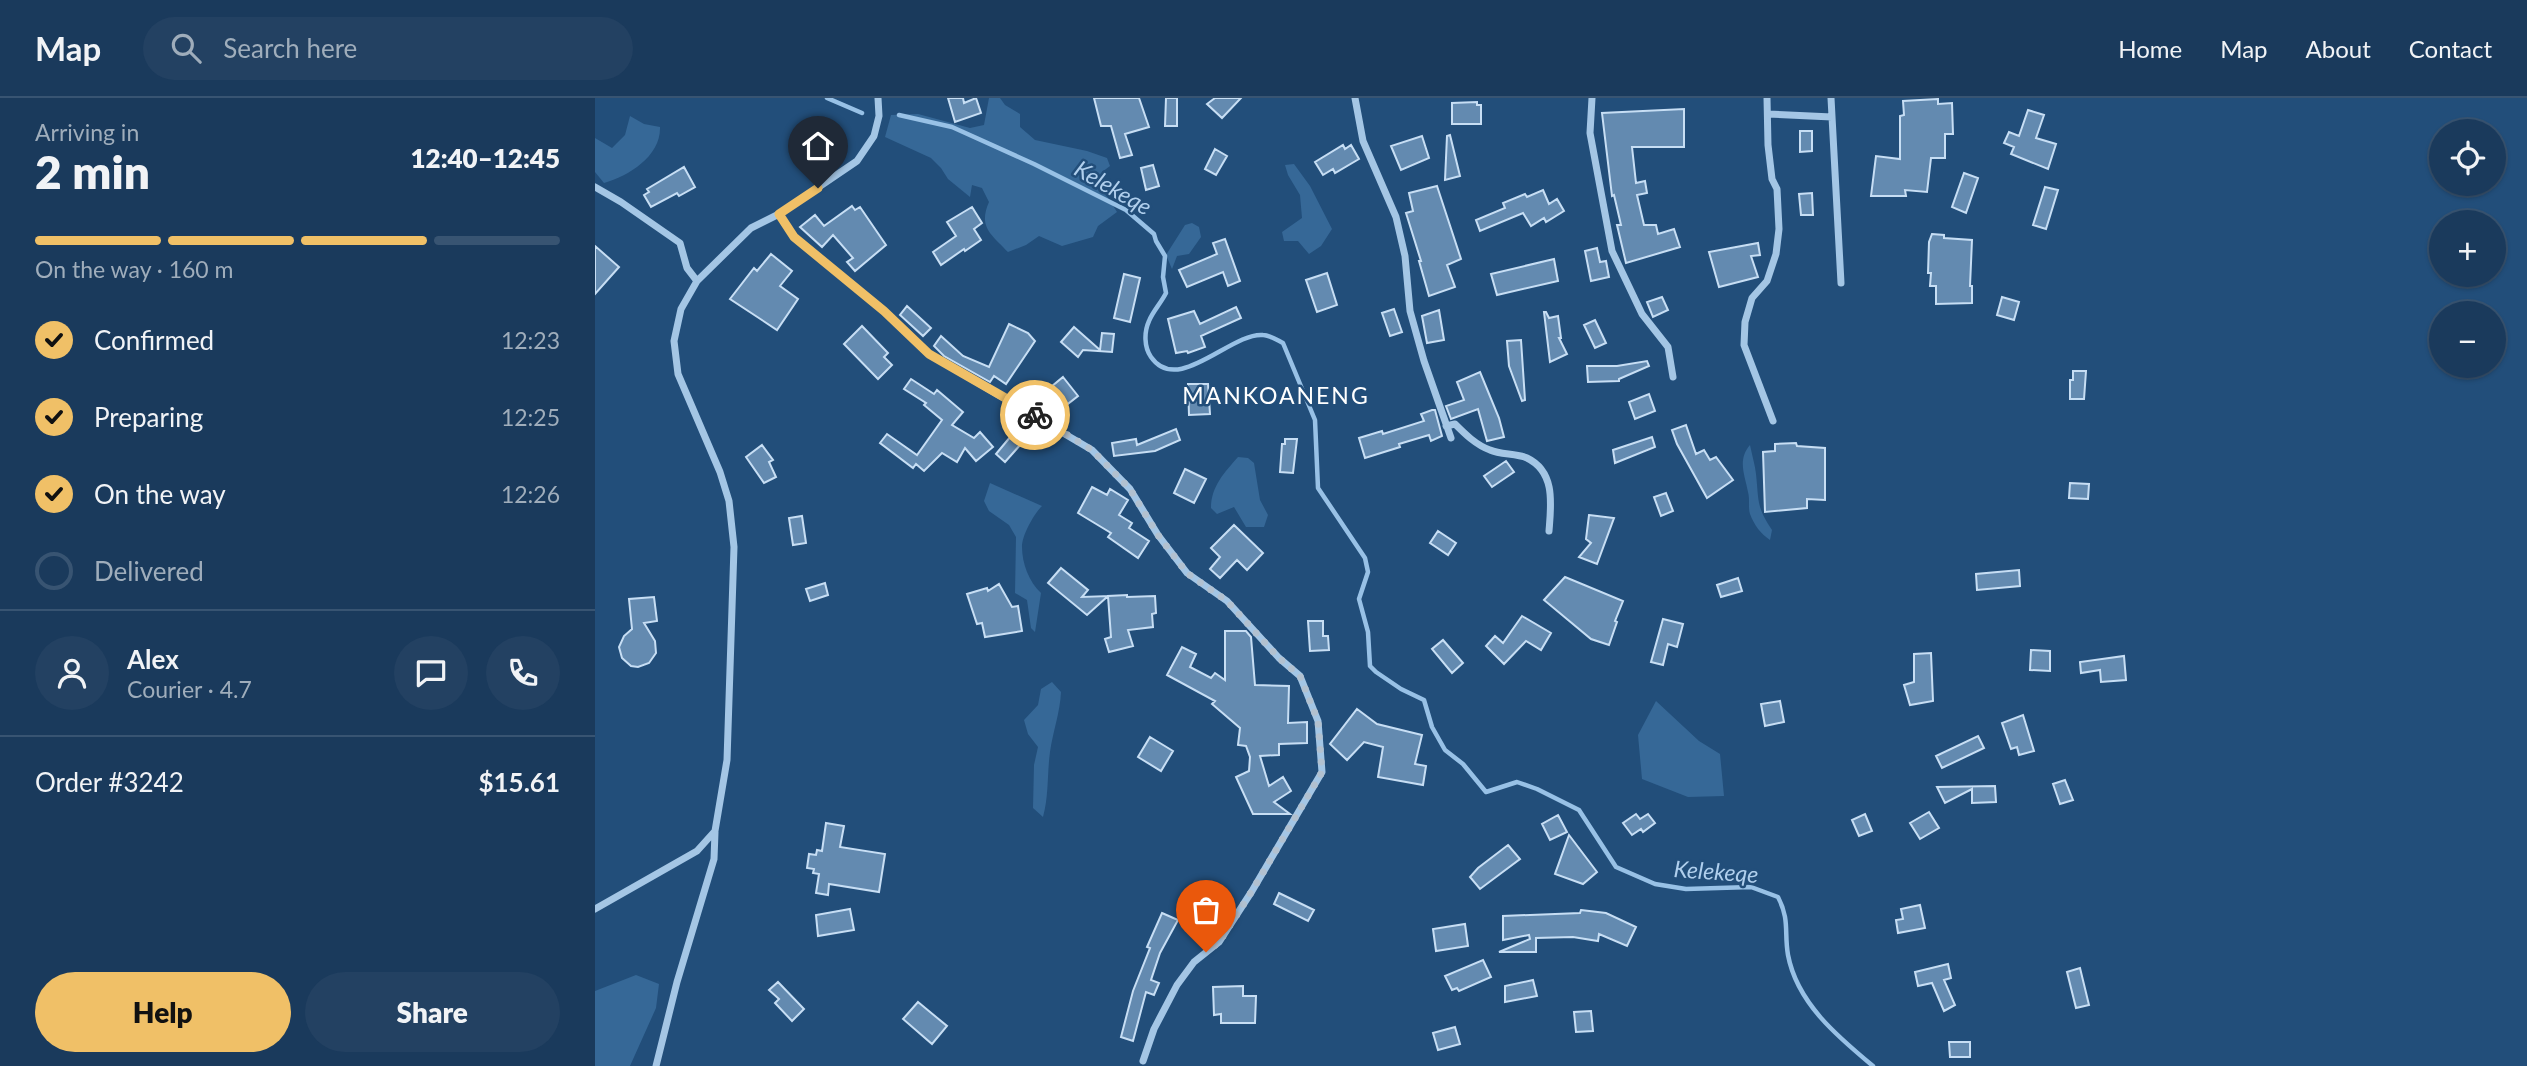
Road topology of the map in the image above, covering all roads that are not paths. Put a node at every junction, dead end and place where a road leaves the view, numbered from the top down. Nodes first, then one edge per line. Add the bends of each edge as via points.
1 (878, 98) edge
2 (1355, 98) edge
3 (1592, 98) edge
4 (1767, 98) edge
5 (1831, 98) edge
6 (1768, 114) junction
7 (1832, 117) junction
8 (595, 187) edge
9 (779, 214) junction
10 (697, 281) junction
11 (1841, 283) dead end
12 (1673, 377) dead end
13 (1773, 421) dead end
14 (1446, 426) junction
15 (1451, 438) dead end
16 (1549, 531) dead end
17 (715, 831) junction
18 (595, 909) edge
19 (1143, 1061) dead end
20 (656, 1066) edge

1 - 9 street via 874,136 857,161
2 - 14 street via 1363,141 1396,218 1411,311
3 - 12 street via 1590,133 1612,250 1642,314 1668,347
4 - 6 street
5 - 7 street
6 - 7 street
6 - 13 street via 1779,229 1767,281 1752,298 1744,345
7 - 11 street
8 - 10 street via 680,243
9 - 10 street via 751,228
9 - 19 street via 794,237 929,354 1092,450 1130,489 1187,573 1227,601 1300,676 1318,721 1322,772 1219,942 1194,962 1177,985
10 - 17 street via 681,309 674,341 678,374 720,472 729,501 734,547 727,760
14 - 15 street
14 - 16 street via 1455,424 1489,450 1527,458 1543,470 1551,495
17 - 18 street via 697,850
17 - 20 street via 714,859

